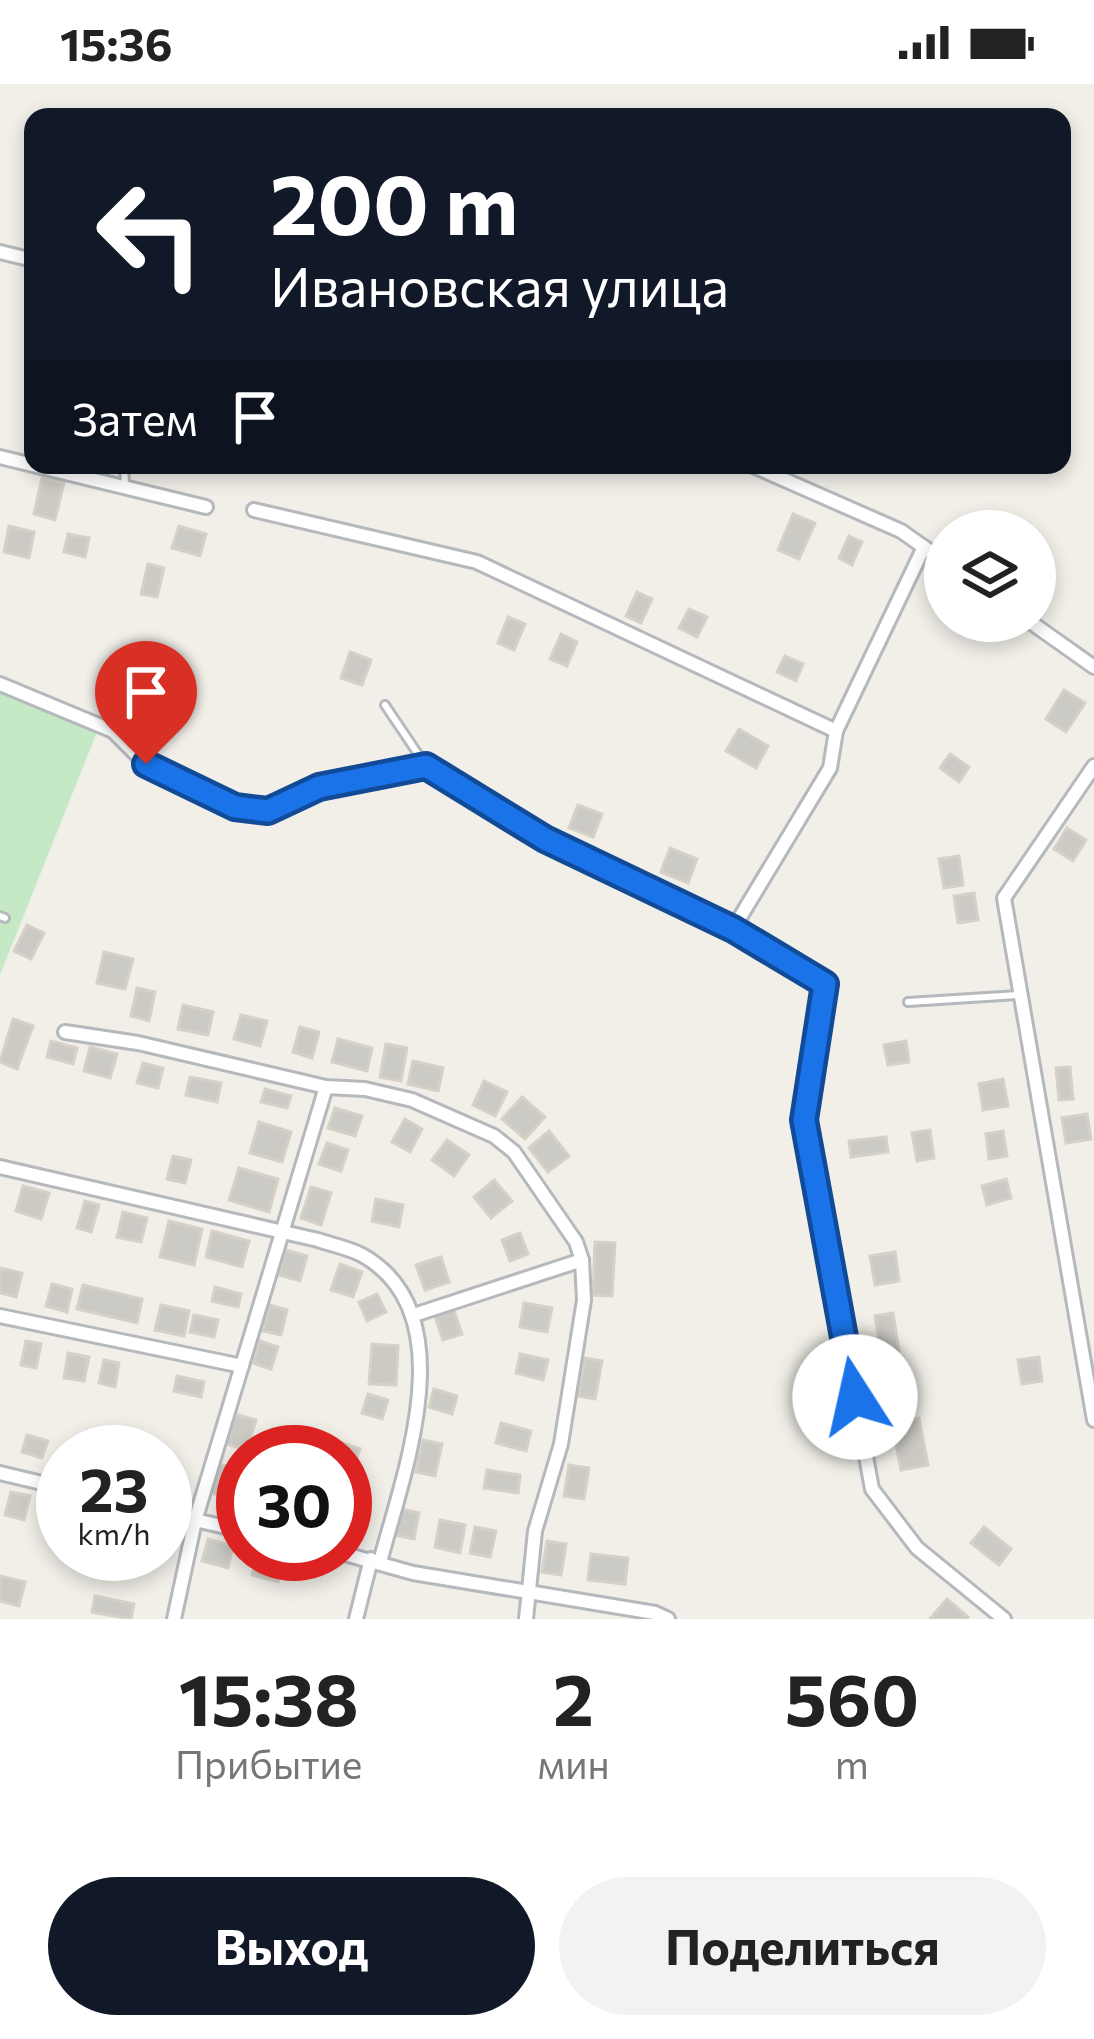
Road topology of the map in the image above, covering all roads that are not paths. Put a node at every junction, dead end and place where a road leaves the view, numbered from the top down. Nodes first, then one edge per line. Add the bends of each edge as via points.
1 (69, 474) edge
2 (125, 474) edge
3 (772, 474) edge
4 (126, 488) junction
5 (206, 507) dead end
6 (254, 510) dead end
7 (924, 546) edge
8 (924, 549) edge
9 (1056, 640) edge
10 (1094, 667) edge
11 (0, 685) edge
12 (385, 704) dead end
13 (836, 731) junction
14 (426, 766) junction
15 (1094, 766) edge
16 (733, 929) junction
17 (1021, 994) junction
18 (908, 1002) dead end
19 (65, 1032) dead end
20 (326, 1087) junction
21 (0, 1167) edge
22 (282, 1233) junction
23 (582, 1260) junction
24 (414, 1315) junction
25 (0, 1316) edge
26 (242, 1366) junction
27 (1094, 1420) edge
28 (0, 1473) edge
29 (36, 1482) edge
30 (192, 1520) edge
31 (195, 1521) junction
32 (216, 1525) edge
33 (372, 1560) edge
34 (376, 1561) junction
35 (528, 1590) junction
36 (173, 1619) edge
37 (356, 1619) edge
38 (526, 1619) edge
39 (668, 1619) edge
40 (1004, 1619) edge

1 - 4 street
2 - 4 lane
3 - 7 street
4 - 5 street
6 - 13 street via 477,562
8 - 13 street
9 - 10 street
11 - 14 street via 113,731 146,764 235,807 268,811 319,787
12 - 14 lane
13 - 16 street via 830,768
14 - 16 street via 545,839
15 - 17 street via 1004,898
16 - 40 street via 825,984 804,1120 872,1489 917,1548
17 - 18 lane
17 - 27 street
19 - 20 street
20 - 22 street
20 - 23 street via 412,1100 494,1136 514,1152
21 - 22 street
22 - 24 street via 361,1254 386,1273
22 - 26 street
23 - 24 street
23 - 35 street via 584,1300 561,1444 535,1531
24 - 34 street via 417,1418
25 - 26 street
26 - 31 street
28 - 29 street
30 - 31 street
31 - 32 street
31 - 36 street
33 - 34 street
34 - 35 street
34 - 37 street
35 - 38 street
35 - 39 street

